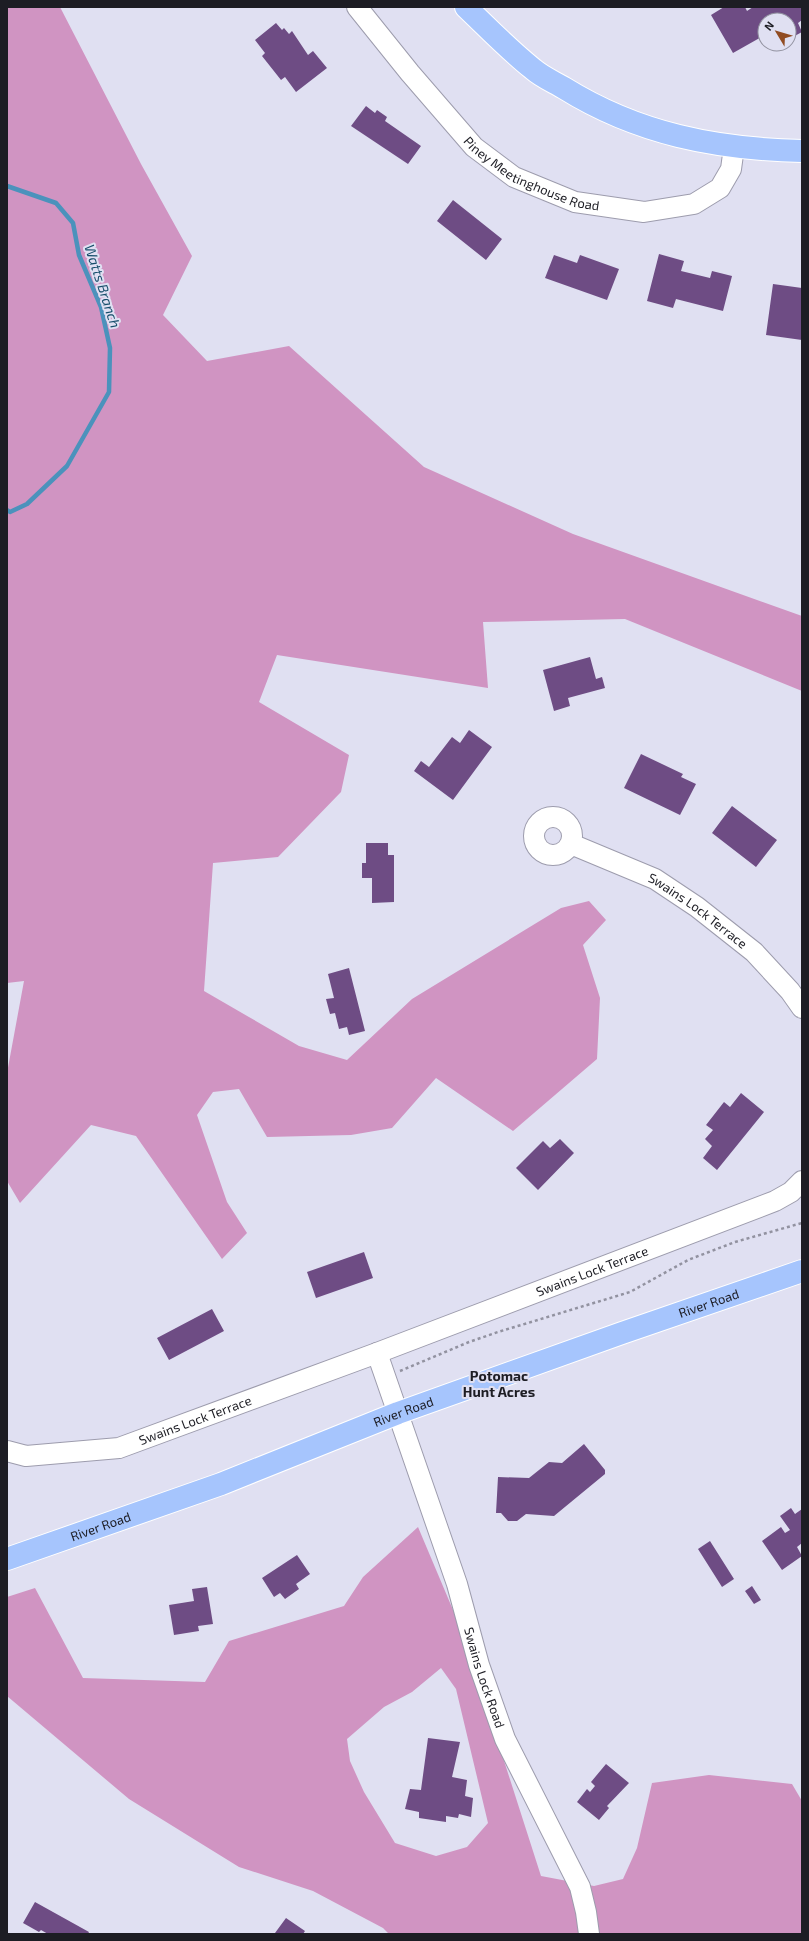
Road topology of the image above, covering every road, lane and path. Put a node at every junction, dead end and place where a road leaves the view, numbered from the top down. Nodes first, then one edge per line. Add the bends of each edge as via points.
1 (357, 7) edge
2 (466, 7) edge
3 (734, 146) junction
4 (802, 151) edge
5 (570, 844) dead end
6 (802, 1008) edge
7 (802, 1181) edge
8 (802, 1223) edge
9 (802, 1272) edge
10 (377, 1353) junction
11 (386, 1376) junction
12 (398, 1413) junction
13 (7, 1451) edge
14 (7, 1559) edge
15 (589, 1934) edge

1 - 3 street, Piney Meetinghouse Road via 474,147 514,177 575,202 644,212 694,204 720,188 731,169
2 - 3 main road via 533,70 591,105 650,129 708,143
3 - 4 main road via 759,150
5 - 6 street, Swains Lock Terrace via 655,879 697,907 754,952
7 - 10 street, Swains Lock Terrace via 791,1192 776,1201
8 - 11 path via 735,1242 688,1260 630,1292 469,1342
9 - 12 main road, River Road via 622,1332
10 - 11 street
10 - 13 street, Swains Lock Terrace via 119,1448 26,1456
11 - 12 street
12 - 14 main road, River Road via 221,1484
12 - 15 street, Swains Lock Road via 457,1584 490,1700 512,1753 580,1888

